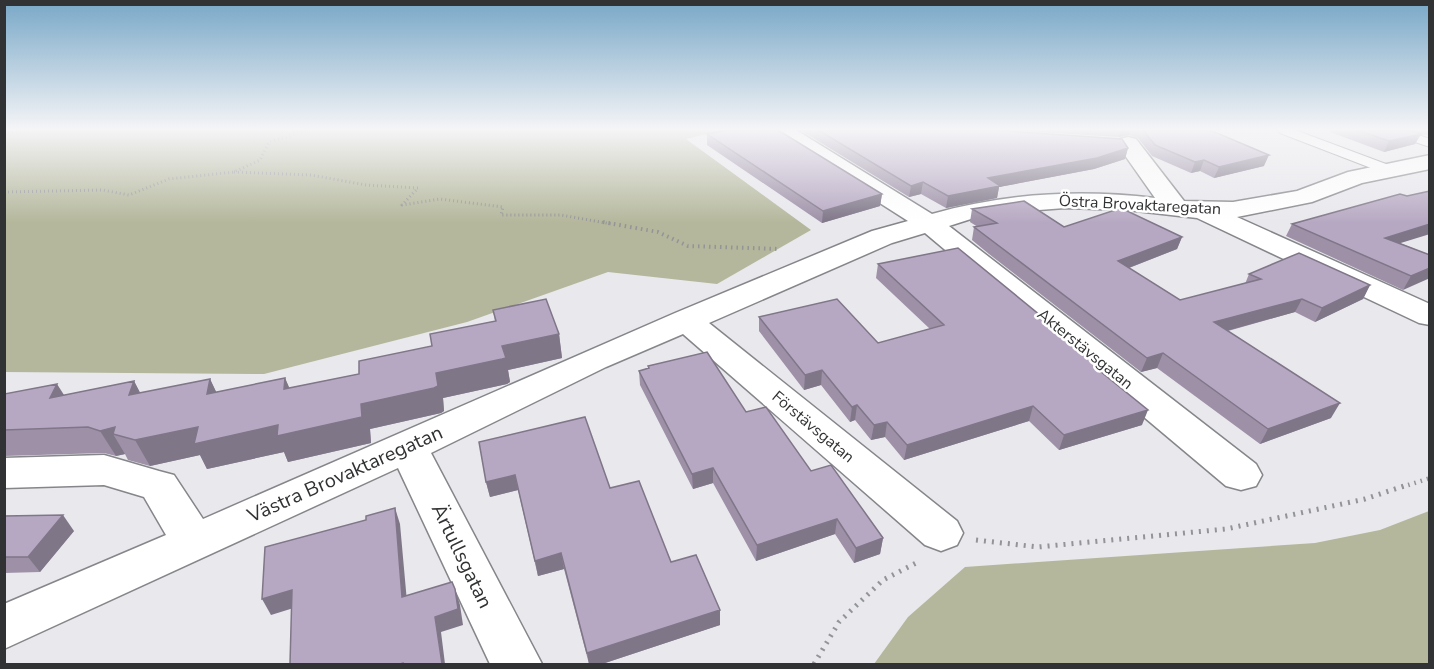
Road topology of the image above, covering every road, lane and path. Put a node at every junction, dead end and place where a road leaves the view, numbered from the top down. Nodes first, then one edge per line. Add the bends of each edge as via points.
1 (257, 161) edge
2 (831, 161) edge
3 (1137, 161) edge
4 (1366, 161) edge
5 (1430, 162) edge
6 (1389, 170) junction
7 (234, 172) junction
8 (4, 192) edge
9 (1175, 207) junction
10 (1204, 211) junction
11 (929, 223) junction
12 (834, 258) junction
13 (1430, 316) edge
14 (686, 320) junction
15 (408, 447) junction
16 (4, 473) edge
17 (1241, 475) dead end
18 (1430, 478) edge
19 (941, 533) junction
20 (194, 542) junction
21 (4, 627) edge
22 (516, 664) edge
23 (814, 664) edge

1 - 7 path
2 - 11 street, Akterstävsgatan
3 - 9 street
4 - 6 lane
5 - 6 street, Östra Brovaktaregatan
6 - 10 street, Östra Brovaktaregatan via 1356,177 1303,197 1233,210
7 - 8 path via 169,179 129,195 103,190
7 - 12 path via 311,175 366,185 418,188 402,205 440,199 503,207 501,215 561,215 658,232 688,246 790,248
9 - 10 street, Östra Brovaktaregatan
9 - 11 street, Östra Brovaktaregatan via 1065,200 970,211
10 - 13 street
11 - 12 street, Östra Brovaktaregatan via 882,237
11 - 17 street, Akterstävsgatan
12 - 14 street, Östra Brovaktaregatan
14 - 15 street, Västra Brovaktaregatan
14 - 19 street, Förstävsgatan
15 - 20 street, Västra Brovaktaregatan
15 - 22 street, Ärtullsgatan
16 - 20 street via 104,470 159,486
18 - 19 path via 1365,499 1226,528 1038,547
19 - 23 path via 934,553 883,580 839,622
20 - 21 street, Västra Brovaktaregatan

